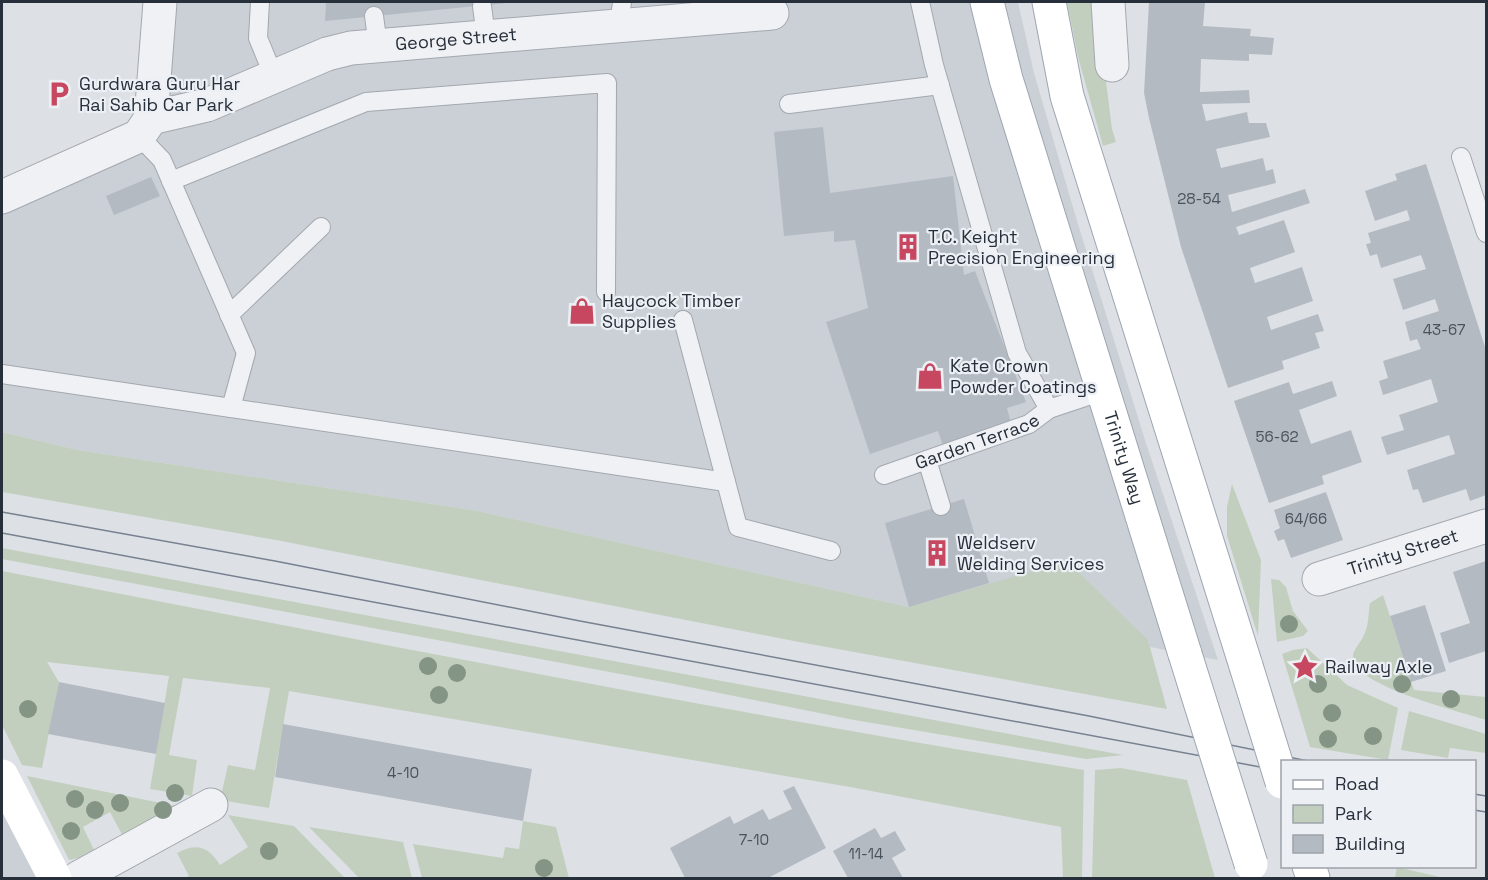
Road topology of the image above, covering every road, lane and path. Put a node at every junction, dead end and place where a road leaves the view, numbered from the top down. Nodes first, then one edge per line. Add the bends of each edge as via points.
1 (160, 2) edge
2 (260, 2) edge
3 (920, 2) edge
4 (987, 2) edge
5 (1049, 2) edge
6 (1108, 2) edge
7 (772, 13) dead end
8 (620, 14) edge
9 (1113, 64) dead end
10 (274, 77) junction
11 (940, 85) junction
12 (789, 104) dead end
13 (145, 127) junction
14 (1461, 157) dead end
15 (171, 181) junction
16 (2, 197) edge
17 (321, 227) dead end
18 (1486, 233) edge
19 (606, 292) dead end
20 (229, 315) junction
21 (683, 320) dead end
22 (2, 374) edge
23 (1103, 391) junction
24 (231, 408) junction
25 (1049, 409) junction
26 (927, 460) junction
27 (884, 475) dead end
28 (726, 482) junction
29 (941, 506) dead end
30 (1486, 526) edge
31 (831, 551) dead end
32 (1319, 579) dead end
33 (2, 776) edge
34 (1281, 779) edge
35 (212, 805) dead end
36 (2, 824) edge
37 (1253, 871) edge
38 (30, 879) edge
39 (55, 879) edge
40 (78, 879) edge

1 - 13 street
2 - 10 lane via 258,38
3 - 11 lane
4 - 23 main road, Trinity Way via 1006,79
5 - 34 main road, bridge via 1068,96
6 - 9 street
7 - 8 street, George Street
8 - 10 street, George Street via 376,31 351,48
10 - 13 street, George Street
11 - 12 lane
11 - 25 lane via 964,202 994,299 1017,353
13 - 15 lane
13 - 16 street, George Street
14 - 18 lane
15 - 19 lane via 366,102 607,83
15 - 20 lane
17 - 20 lane
20 - 24 lane via 246,353
21 - 28 lane
22 - 24 lane
23 - 25 lane, Garden Terrace
23 - 37 main road, Trinity Way, bridge
24 - 28 lane
25 - 26 lane, Garden Terrace via 1029,424
26 - 27 lane, Garden Terrace
26 - 29 lane
28 - 31 lane via 738,527
30 - 32 street, Trinity Street
33 - 39 main road
35 - 40 street
36 - 38 main road

